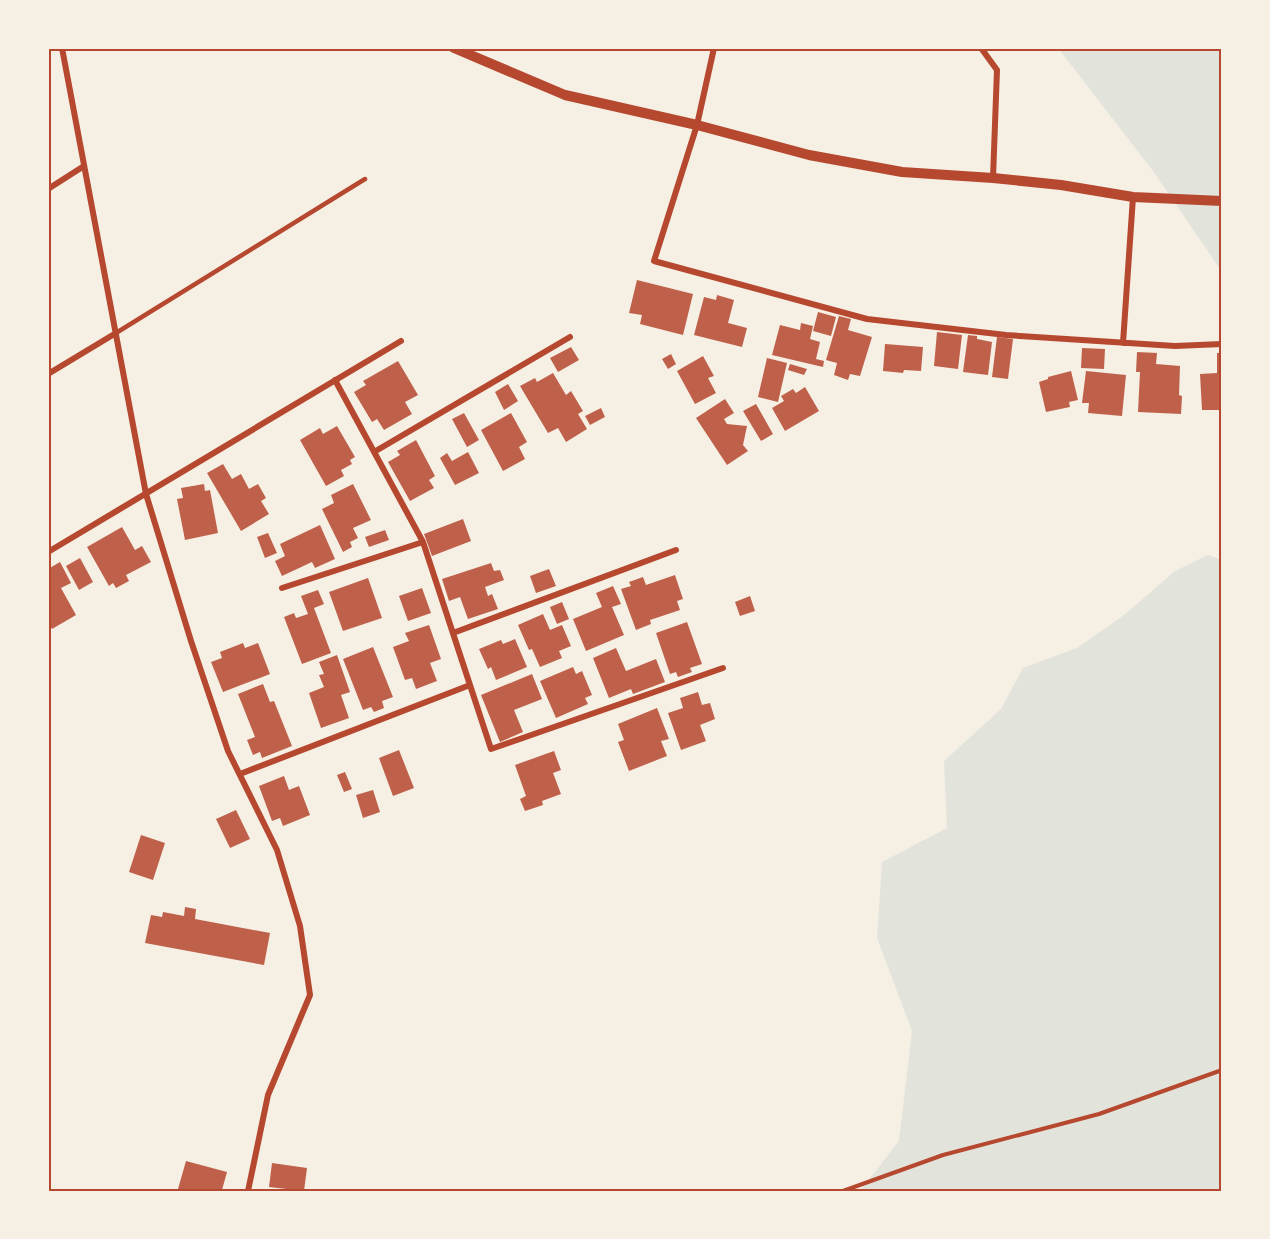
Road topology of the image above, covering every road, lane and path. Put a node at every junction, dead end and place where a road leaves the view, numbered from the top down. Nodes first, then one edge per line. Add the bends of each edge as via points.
1 (62, 48) edge
2 (454, 48) edge
3 (714, 48) edge
4 (981, 48) edge
5 (696, 125) junction
6 (84, 166) junction
7 (993, 178) junction
8 (365, 179) dead end
9 (48, 189) edge
10 (1133, 196) junction
11 (1222, 201) edge
12 (116, 333) junction
13 (570, 338) dead end
14 (401, 341) dead end
15 (1123, 343) junction
16 (1222, 344) edge
17 (48, 374) edge
18 (335, 380) junction
19 (374, 452) junction
20 (146, 494) junction
21 (423, 542) junction
22 (676, 550) dead end
23 (48, 552) edge
24 (282, 588) dead end
25 (453, 633) junction
26 (723, 668) dead end
27 (470, 685) junction
28 (240, 774) junction
29 (1222, 1070) edge
30 (248, 1191) edge
31 (843, 1191) edge

1 - 6 street
2 - 5 street via 565,95
3 - 5 street
4 - 7 street via 997,70
5 - 7 street via 809,155 902,172
5 - 15 street via 654,261 867,319
6 - 9 street
6 - 12 street
7 - 10 street
8 - 12 lane
10 - 11 street
10 - 15 street
12 - 17 street
12 - 20 street
13 - 19 street
14 - 18 street
15 - 16 street
18 - 19 street
18 - 20 street
19 - 21 street
20 - 23 street
20 - 28 street via 191,641 228,751
21 - 24 street
21 - 25 street
22 - 25 street
25 - 27 street
26 - 27 street via 491,749
27 - 28 street
28 - 30 street via 277,850 300,926 310,995 268,1095
29 - 31 path via 1099,1114 943,1155

